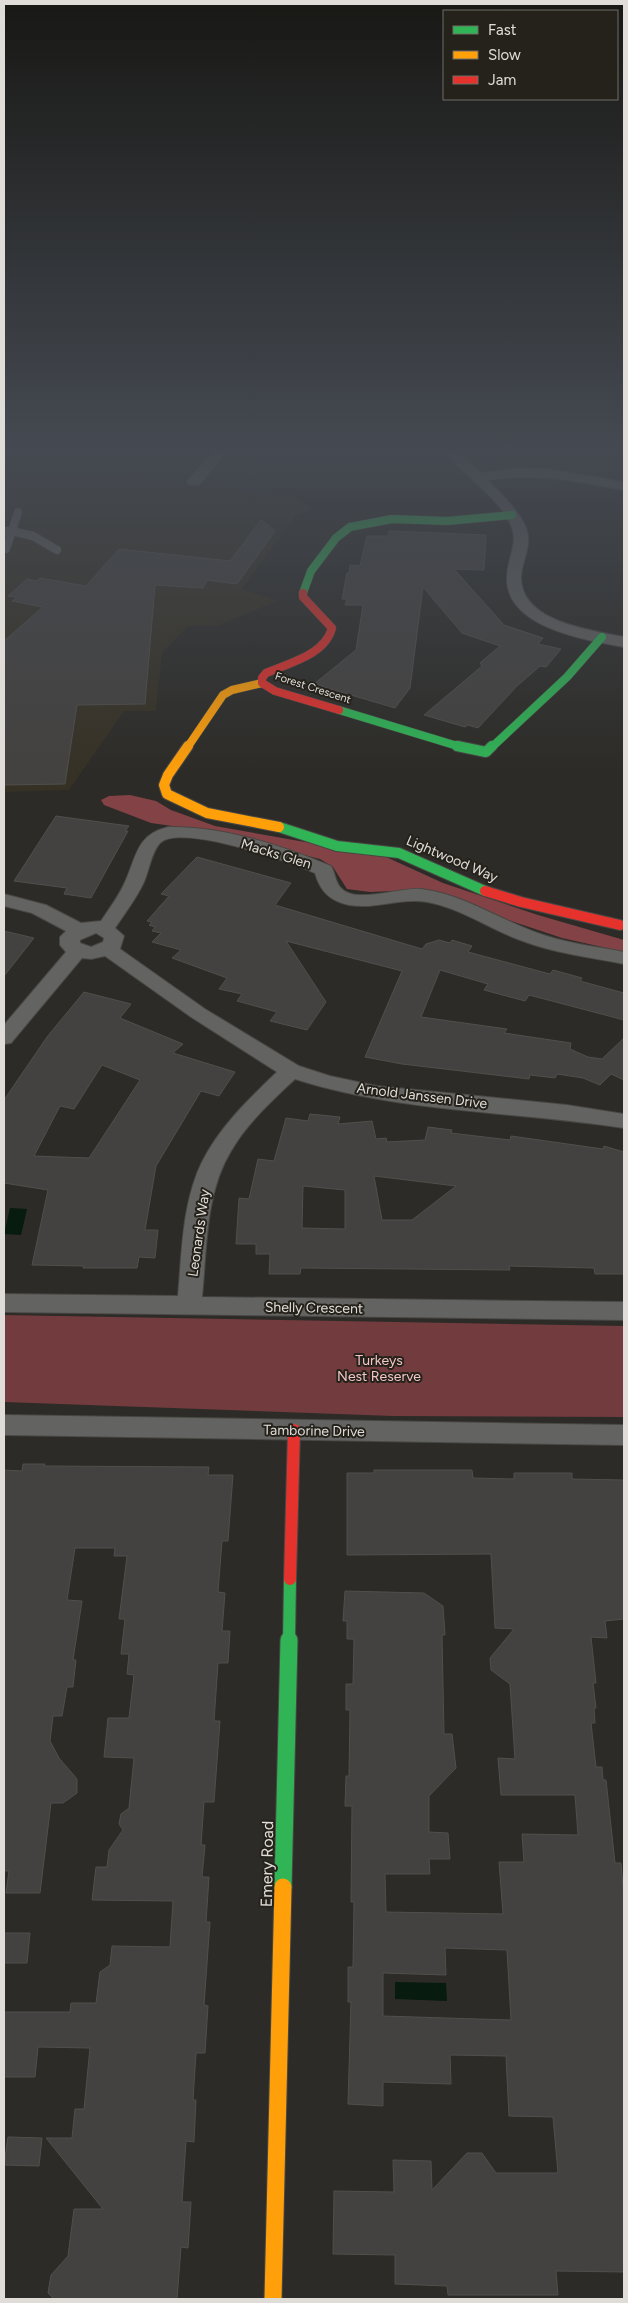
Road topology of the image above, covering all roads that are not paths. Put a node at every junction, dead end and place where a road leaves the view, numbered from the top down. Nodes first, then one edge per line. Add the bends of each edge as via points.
1 (322, 558) edge
2 (518, 558) edge
3 (602, 637) junction
4 (624, 642) edge
5 (262, 683) junction
6 (4, 900) edge
7 (623, 924) edge
8 (79, 930) junction
9 (107, 939) junction
10 (78, 951) junction
11 (624, 958) edge
12 (4, 1038) edge
13 (291, 1070) junction
14 (624, 1121) edge
15 (4, 1303) edge
16 (189, 1306) junction
17 (624, 1311) edge
18 (4, 1425) edge
19 (294, 1430) junction
20 (624, 1435) edge
21 (273, 2299) edge

1 - 5 street, Forest Crescent via 303,588 303,597 332,628 332,635 323,647 266,673
2 - 3 street via 514,588 527,609 556,625
3 - 4 street
3 - 5 street, Forest Crescent via 567,677 486,752 455,746 275,691
5 - 7 street, Lightwood Way via 232,690 216,702 168,775 164,785 167,794 190,808 216,817 290,828 336,846 394,851 495,894
6 - 8 street via 39,909
8 - 9 street via 93,927
8 - 10 street via 69,941
9 - 10 street via 90,953
9 - 11 street, Macks Glen via 152,842 161,834 181,830 300,859 324,870 328,884 342,899 365,902 420,895 458,904 498,925 558,946
9 - 13 street, Arnold Janssen Drive via 198,1013
10 - 12 street
13 - 14 street, Arnold Janssen Drive via 326,1082 377,1093 567,1112
13 - 16 street, Leonards Way via 243,1118 213,1163 201,1202
15 - 16 street, Shelly Crescent
16 - 17 street, Shelly Crescent
18 - 19 street, Tamborine Drive
19 - 20 street, Tamborine Drive
19 - 21 street, Emery Road

